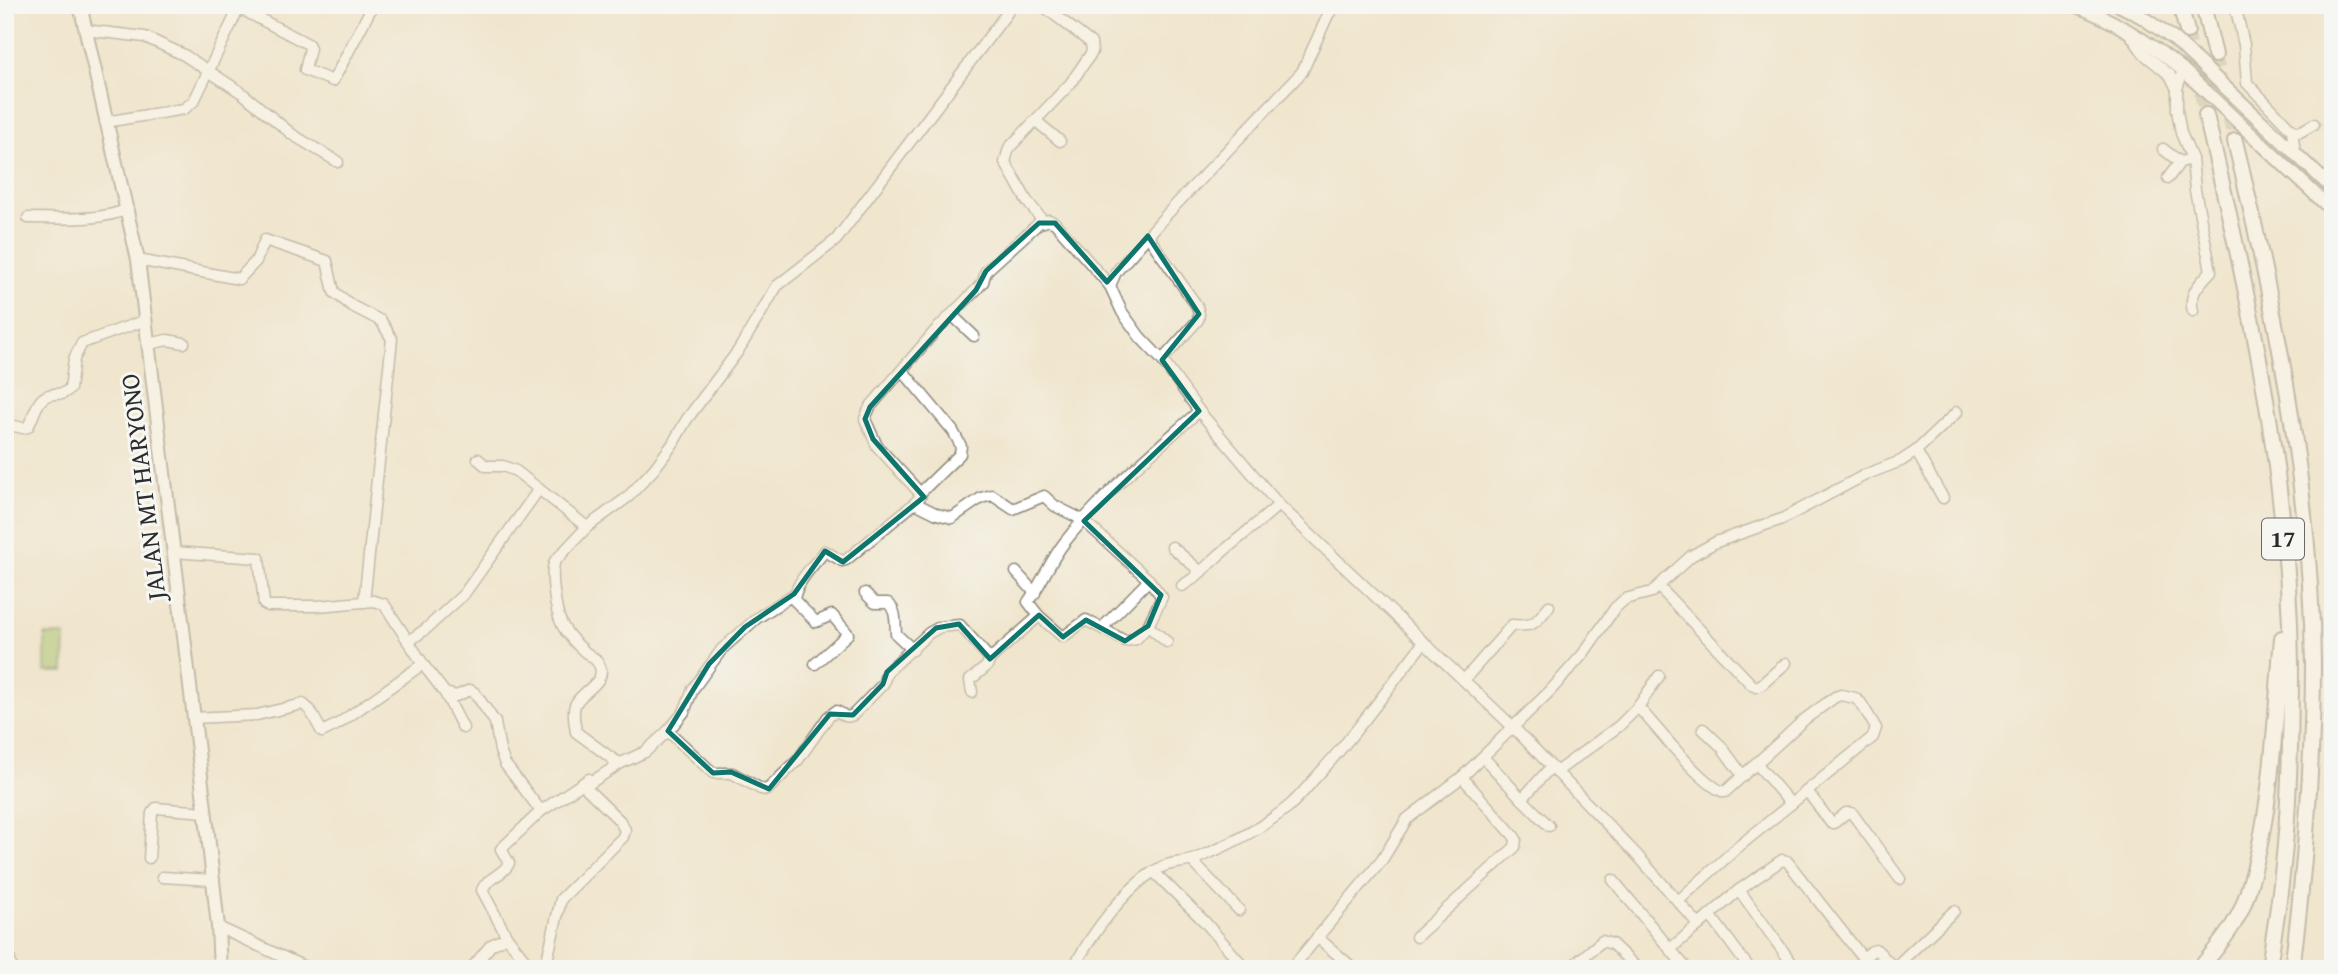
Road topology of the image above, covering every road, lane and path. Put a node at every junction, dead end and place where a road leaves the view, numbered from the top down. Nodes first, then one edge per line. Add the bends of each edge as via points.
1 (80, 5) edge
2 (373, 5) edge
3 (1010, 5) edge
4 (1042, 5) edge
5 (1336, 5) edge
6 (2074, 5) edge
7 (2119, 5) edge
8 (2180, 5) edge
9 (2203, 5) edge
10 (2235, 5) edge
11 (2127, 29) junction
12 (85, 30) junction
13 (2187, 32) tunnel mouth
14 (2215, 55) tunnel mouth
15 (209, 70) junction
16 (2183, 70) junction
17 (2177, 89) junction
18 (2206, 115) tunnel mouth
19 (1035, 121) junction
20 (105, 122) junction
21 (2314, 124) dead end
22 (2292, 130) junction
23 (1060, 141) dead end
24 (2235, 141) tunnel mouth
25 (2163, 149) dead end
26 (2295, 153) junction
27 (2192, 159) junction
28 (338, 162) dead end
29 (2180, 162) junction
30 (2168, 178) dead end
31 (2331, 186) edge
32 (128, 209) junction
33 (2333, 211) edge
34 (28, 218) dead end
35 (1044, 222) junction
36 (1148, 236) junction
37 (138, 260) junction
38 (1110, 286) junction
39 (2193, 311) dead end
40 (952, 315) junction
41 (146, 320) junction
42 (974, 336) dead end
43 (184, 343) dead end
44 (149, 344) junction
45 (1162, 360) junction
46 (902, 370) junction
47 (1199, 411) junction
48 (1957, 412) dead end
49 (5, 424) edge
50 (1916, 451) junction
51 (478, 459) dead end
52 (539, 489) junction
53 (920, 493) junction
54 (1943, 498) dead end
55 (915, 503) junction
56 (1279, 505) junction
57 (1083, 520) junction
58 (587, 527) junction
59 (1172, 547) dead end
60 (173, 552) junction
61 (1016, 572) dead end
62 (1200, 572) junction
63 (1149, 580) junction
64 (1182, 586) dead end
65 (1659, 587) junction
66 (2287, 589) junction
67 (865, 593) dead end
68 (1035, 593) junction
69 (794, 594) junction
70 (364, 602) junction
71 (1549, 606) dead end
72 (1039, 616) junction
73 (1148, 626) junction
74 (1102, 628) junction
75 (408, 642) junction
76 (1167, 642) dead end
77 (1424, 642) junction
78 (913, 650) junction
79 (990, 659) junction
80 (1786, 663) dead end
81 (423, 664) junction
82 (815, 664) dead end
83 (1659, 676) dead end
84 (1464, 680) junction
85 (972, 692) dead end
86 (445, 693) junction
87 (1638, 707) junction
88 (193, 718) junction
89 (1513, 727) junction
90 (463, 728) dead end
91 (1703, 729) dead end
92 (668, 731) junction
93 (1483, 757) junction
94 (617, 762) junction
95 (1756, 763) junction
96 (1553, 770) junction
97 (1743, 776) junction
98 (1462, 777) junction
99 (1807, 791) junction
100 (1522, 799) junction
101 (1791, 804) junction
102 (541, 811) junction
103 (205, 812) junction
104 (1549, 826) dead end
105 (149, 858) dead end
106 (1192, 861) junction
107 (1154, 872) junction
108 (2304, 873) junction
109 (162, 877) dead end
110 (1900, 879) dead end
111 (212, 880) junction
112 (1613, 880) dead end
113 (1739, 890) junction
114 (1678, 901) junction
115 (1239, 910) dead end
116 (1954, 911) dead end
117 (1710, 915) junction
118 (1699, 925) junction
119 (218, 927) junction
120 (506, 937) junction
121 (1317, 937) junction
122 (1416, 937) dead end
123 (5, 940) edge
124 (1670, 949) junction
125 (1353, 968) edge
126 (1636, 968) edge
127 (12, 969) edge
128 (220, 969) edge
129 (309, 969) edge
130 (471, 969) edge
131 (532, 969) edge
132 (545, 969) edge
133 (1073, 969) edge
134 (1246, 969) edge
135 (1291, 969) edge
136 (1569, 969) edge
137 (1687, 969) edge
138 (1750, 969) edge
139 (1796, 969) edge
140 (1894, 969) edge
141 (2199, 969) edge
142 (2269, 969) edge
143 (2292, 969) edge
144 (2301, 969) edge

1 - 12 main road, JALAN MT HARYONO
2 - 15 street via 333,81 305,70 308,44 243,10 237,12
3 - 58 street via 836,240 777,286 738,351 654,469 628,497
4 - 19 street via 1091,43 1092,52
5 - 36 street via 1302,72
6 - 11 main road
7 - 26 main road via 2175,40
8 - 13 highway
9 - 14 highway
10 - 22 street via 2247,83
11 - 16 main road
11 - 17 street via 2144,54 2170,75
12 - 15 street via 145,37
12 - 20 main road, JALAN MT HARYONO
15 - 20 street via 194,102 184,109
15 - 28 street via 293,135
16 - 17 street
16 - 33 main road
17 - 27 street via 2181,133
18 - 66 highway, 17 via 2257,343
19 - 23 street
19 - 35 street via 1009,148 1005,162
20 - 32 main road, JALAN MT HARYONO
21 - 22 street via 2300,132
22 - 26 street
24 - 108 highway, 17 via 2279,338 2303,510 2313,662
25 - 29 street
26 - 31 main road
27 - 29 street
27 - 39 street via 2211,271 2194,291
29 - 30 street
32 - 34 street via 96,217
32 - 37 main road, JALAN MT HARYONO
35 - 38 street via 1055,223
35 - 40 street via 986,271 976,290
36 - 38 street via 1116,272
36 - 45 street via 1199,314
37 - 41 main road, JALAN MT HARYONO
37 - 70 street via 239,279 256,261 265,240 327,261 334,292 381,321 392,339
38 - 45 street via 1122,312
40 - 42 street
40 - 46 street
41 - 44 main road, JALAN MT HARYONO
41 - 49 street via 82,343 74,359 70,388 43,396 27,426
43 - 44 street
44 - 60 main road, JALAN MT HARYONO
45 - 47 street
46 - 53 street via 865,419 877,446
46 - 53 street via 961,446 960,454
47 - 56 street
47 - 57 street
48 - 50 street
50 - 54 street
50 - 65 street via 1782,519 1716,542 1690,556
51 - 52 street via 486,466 510,468
52 - 58 street
52 - 75 street via 470,587
53 - 55 street
55 - 57 street via 952,518 992,495 1013,509 1044,496
55 - 69 street via 844,561 825,551
56 - 62 street
56 - 77 street
57 - 63 street
57 - 68 street via 1048,566
58 - 94 street via 553,566 556,614 561,627 602,670 576,703 576,732
59 - 62 street
60 - 70 street via 259,558 264,604 268,606
60 - 88 main road, JALAN MT HARYONO
61 - 68 street
62 - 64 street
63 - 73 street via 1162,597
63 - 74 street
65 - 80 street via 1752,685 1761,685
65 - 89 street via 1629,597 1615,608 1583,654
66 - 141 highway via 2263,832 2244,905 2216,951
66 - 142 highway, 17 via 2289,757 2283,872
67 - 78 street via 875,604 892,606 896,634
68 - 72 street via 1028,602
69 - 82 street via 794,600 816,622 831,615 848,634
69 - 92 street via 722,649
70 - 75 street via 384,604
71 - 84 street via 1535,623 1512,625
72 - 74 street via 1063,637 1086,620
72 - 79 street
73 - 74 street via 1136,639 1125,641
73 - 76 street
75 - 81 street
77 - 84 street
77 - 106 street via 1338,753 1289,806
78 - 79 street via 936,628 960,625
78 - 92 street via 887,672 883,684 853,715 836,711 828,717 798,760 767,790 732,773 713,774
79 - 85 street via 970,680
81 - 86 street
81 - 88 street via 322,732 303,704 257,715
83 - 87 street
84 - 89 street
86 - 90 street
86 - 102 street via 475,693 495,722 505,764
87 - 96 street via 1619,726
87 - 97 street via 1721,792
88 - 103 main road, JALAN MT HARYONO
89 - 93 street
89 - 96 street
91 - 97 street
92 - 94 street via 645,752
93 - 98 street
93 - 100 street
94 - 102 street
94 - 132 street via 587,787 620,821 623,837 561,899
95 - 97 street
95 - 99 street via 1835,697 1855,698 1876,734
95 - 101 street
96 - 100 street
96 - 114 street
98 - 121 street via 1407,820 1382,860
98 - 122 street via 1514,836 1514,850
99 - 101 street
99 - 110 street via 1831,823 1852,813
100 - 104 street
101 - 114 street
102 - 120 street via 501,849 508,867 482,890
103 - 105 street via 156,808
103 - 111 main road, JALAN MT HARYONO
106 - 107 street
106 - 115 street
107 - 133 street via 1128,893
107 - 134 street
108 - 143 highway, 17
108 - 144 highway
109 - 111 street
111 - 119 main road, JALAN MT HARYONO
112 - 124 street
113 - 117 street
113 - 139 street
113 - 140 street via 1787,861 1863,958 1877,950
114 - 118 street
116 - 140 street
117 - 118 street
117 - 138 street
118 - 124 street
119 - 128 main road, JALAN MT HARYONO
119 - 129 street
120 - 130 street via 491,945
120 - 131 street
121 - 125 street
121 - 135 street
123 - 127 street
124 - 137 street
126 - 136 street via 1602,940

